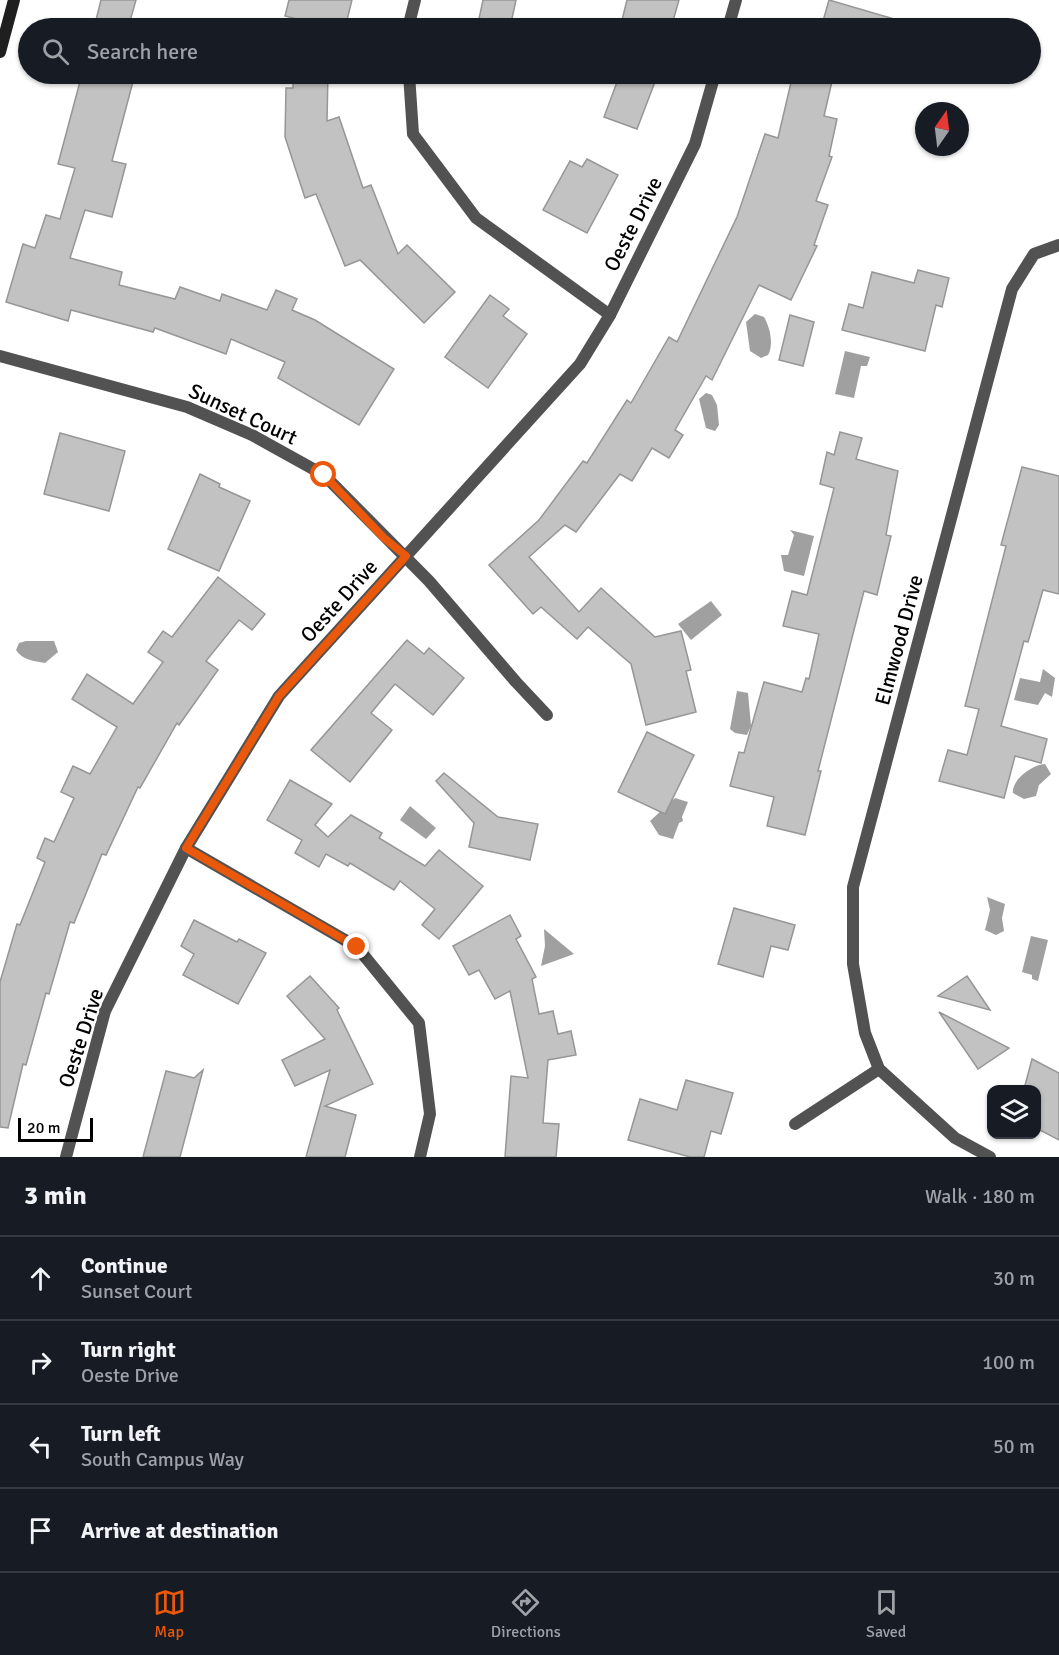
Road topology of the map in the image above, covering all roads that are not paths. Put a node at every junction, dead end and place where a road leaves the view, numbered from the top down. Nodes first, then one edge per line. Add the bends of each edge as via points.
1 (14, 0) edge
2 (415, 0) edge
3 (736, 0) edge
4 (410, 18) edge
5 (731, 18) edge
6 (0, 52) edge
7 (410, 84) edge
8 (712, 84) edge
9 (1059, 245) edge
10 (610, 315) junction
11 (0, 356) edge
12 (406, 556) junction
13 (547, 715) dead end
14 (186, 848) junction
15 (879, 1069) junction
16 (795, 1124) dead end
17 (66, 1157) edge
18 (420, 1157) edge
19 (990, 1157) edge

1 - 6 main road
2 - 4 street
3 - 5 street
7 - 10 street via 413,134 476,218
8 - 10 street, Oeste Drive via 695,144
9 - 15 street, Elmwood Drive via 1034,254 1012,289 853,887 853,964 865,1033
10 - 12 street, Oeste Drive via 580,364
11 - 12 street, Sunset Court via 187,407 252,435 324,475
12 - 13 street, Sunset Court
12 - 14 street, Oeste Drive via 279,696
14 - 17 street, Oeste Drive via 105,1011
14 - 18 street via 357,947 419,1023 430,1114
15 - 16 street
15 - 19 street, Elmwood Drive via 955,1138

